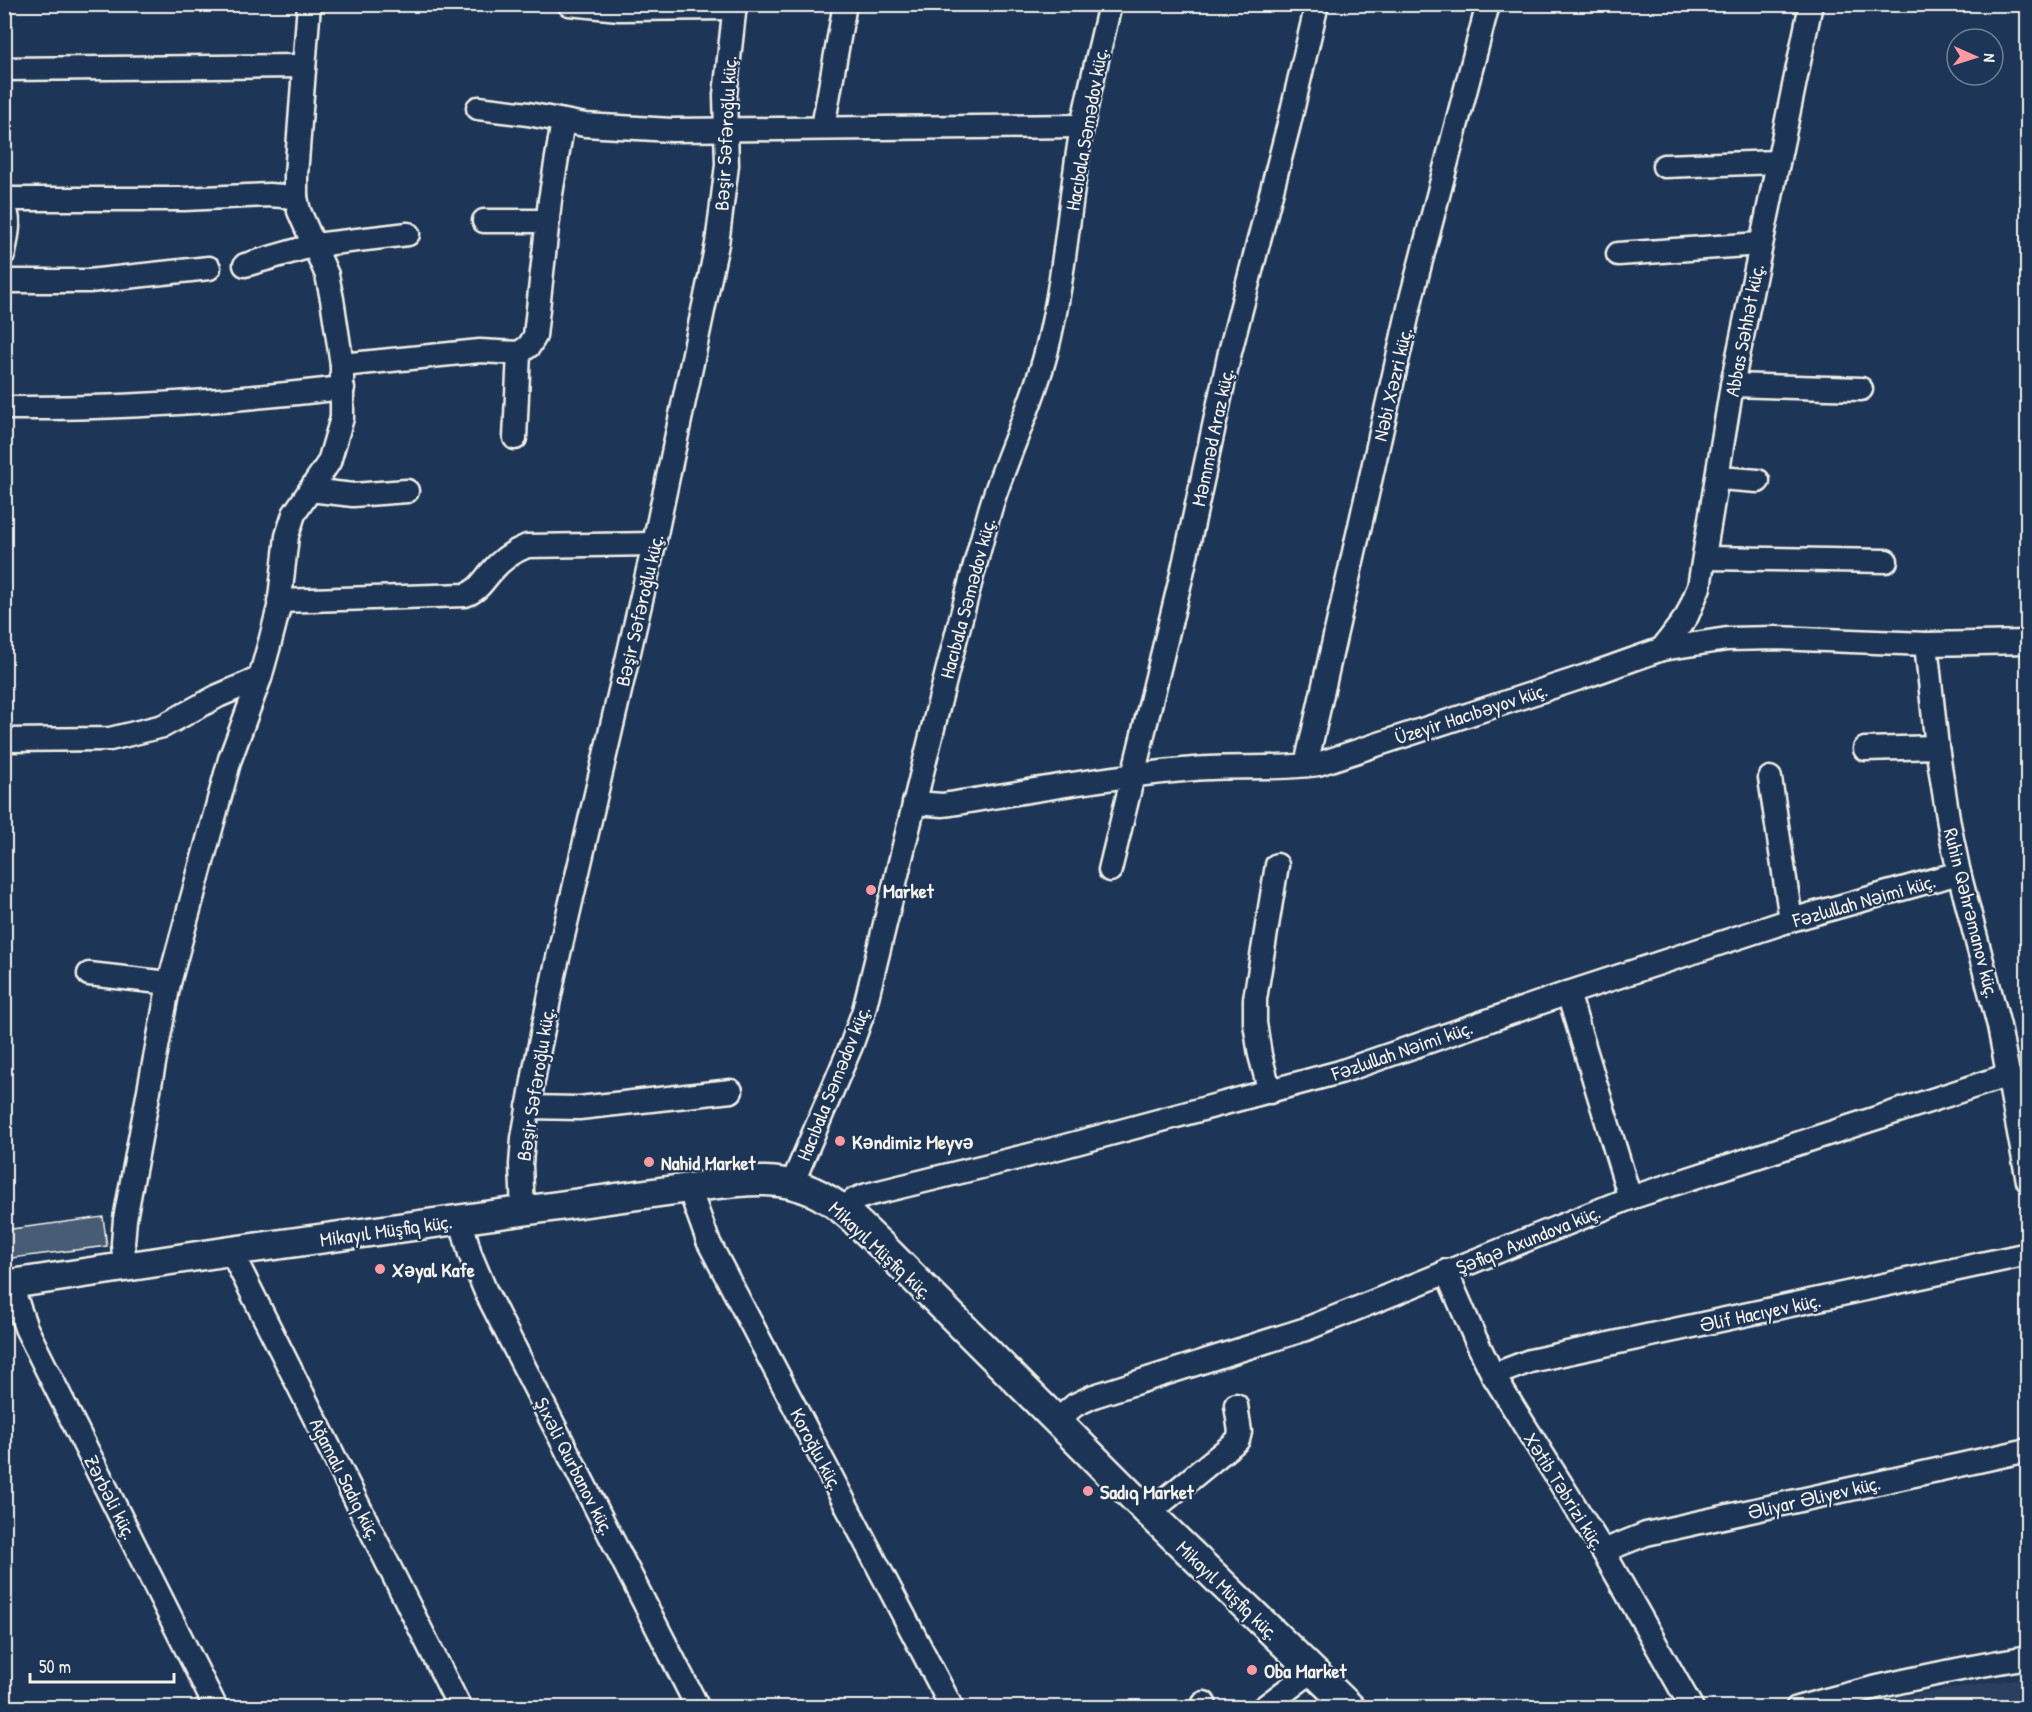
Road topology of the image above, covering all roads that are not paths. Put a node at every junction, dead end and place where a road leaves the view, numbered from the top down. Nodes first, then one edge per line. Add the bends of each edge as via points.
1 (309, 4) edge
2 (569, 4) edge
3 (845, 4) edge
4 (1110, 4) edge
5 (1317, 4) edge
6 (1488, 4) edge
7 (1811, 4) edge
8 (735, 6) edge
9 (304, 66) junction
10 (4, 69) edge
11 (478, 108) dead end
12 (562, 121) junction
13 (1082, 126) junction
14 (823, 127) junction
15 (727, 129) junction
16 (1778, 162) junction
17 (1664, 166) dead end
18 (296, 197) junction
19 (6, 206) edge
20 (484, 221) dead end
21 (548, 221) junction
22 (408, 234) dead end
23 (1760, 244) junction
24 (315, 245) junction
25 (4, 253) edge
26 (1618, 254) dead end
27 (245, 264) dead end
28 (209, 268) dead end
29 (4, 281) edge
30 (519, 353) junction
31 (342, 365) junction
32 (1732, 385) junction
33 (344, 388) junction
34 (1861, 389) dead end
35 (4, 408) edge
36 (515, 438) dead end
37 (1719, 478) junction
38 (1758, 481) dead end
39 (310, 490) junction
40 (407, 491) dead end
41 (654, 544) junction
42 (1705, 558) junction
43 (1886, 561) dead end
44 (279, 601) junction
45 (2028, 642) edge
46 (1926, 644) junction
47 (1662, 649) junction
48 (260, 678) junction
49 (4, 740) edge
50 (1937, 747) junction
51 (1865, 749) dead end
52 (1306, 765) junction
53 (1133, 776) junction
54 (1770, 778) dead end
55 (914, 803) junction
56 (1277, 865) dead end
57 (1110, 870) dead end
58 (1959, 873) junction
59 (1791, 920) junction
60 (89, 974) dead end
61 (170, 983) junction
62 (1568, 993) junction
63 (2009, 1075) junction
64 (731, 1091) dead end
65 (1270, 1092) junction
66 (528, 1107) junction
67 (2028, 1181) edge
68 (792, 1184) junction
69 (689, 1188) junction
70 (1630, 1198) junction
71 (841, 1209) junction
72 (523, 1212) junction
73 (461, 1220) junction
74 (231, 1251) junction
75 (2028, 1254) edge
76 (125, 1269) junction
77 (1446, 1271) junction
78 (8, 1285) edge
79 (1494, 1375) junction
80 (1236, 1405) dead end
81 (1056, 1421) junction
82 (2028, 1450) edge
83 (1149, 1513) junction
84 (1603, 1551) junction
85 (2028, 1657) edge
86 (1312, 1671) junction
87 (216, 1707) edge
88 (460, 1707) edge
89 (698, 1707) edge
90 (952, 1707) edge
91 (1263, 1707) edge
92 (1351, 1707) edge
93 (1692, 1707) edge
94 (1797, 1707) edge

1 - 9 street
2 - 8 street via 619,9
3 - 14 street
4 - 13 street, Hacıbala Səmədov küç.
5 - 53 street, Məmməd Araz küç. via 1230,352
6 - 52 street, Nəbi Xəzri küç. via 1412,295
7 - 16 street, Abbas Səhhət küç.
8 - 15 street, Bəşir Səfəroğlu küç. via 725,95
9 - 10 street
9 - 18 street
11 - 12 street
12 - 15 street via 613,128
12 - 21 street
13 - 14 street
13 - 55 street, Hacıbala Səmədov küç. via 1046,354 1034,397 992,503
14 - 15 street
15 - 41 street, Bəşir Səfəroğlu küç. via 727,165 717,244
16 - 17 street
16 - 23 street, Abbas Səhhət küç.
18 - 19 street
18 - 24 street
19 - 25 street
20 - 21 street
21 - 30 street via 535,336
22 - 24 street
23 - 26 street
23 - 32 street, Abbas Səhhət küç.
24 - 27 street
24 - 31 street via 327,275
28 - 29 street via 89,281
30 - 31 street via 480,351
30 - 36 street
31 - 33 street
32 - 34 street
32 - 37 street, Abbas Səhhət küç.
33 - 35 street via 221,401 81,409
33 - 39 street via 342,418 329,462
37 - 38 street
37 - 42 street, Abbas Səhhət küç.
39 - 40 street via 336,495
39 - 44 street via 294,514 287,536
41 - 44 street via 527,546 508,556 477,590 465,595
41 - 66 street, Bəşir Səfəroğlu küç. via 554,975
42 - 43 street
42 - 47 street, Abbas Səhhət küç. via 1699,588 1687,616
44 - 48 street
45 - 46 street, Üzeyir Hacıbəyov küç.
46 - 47 street, Üzeyir Hacıbəyov küç. via 1776,638 1726,639
46 - 50 street, Ruhin Qəhrəmanov küç.
47 - 52 street, Üzeyir Hacıbəyov küç. via 1335,759
48 - 49 street via 163,726 131,734 110,739
48 - 61 street via 230,759
50 - 51 street
50 - 58 street, Ruhin Qəhrəmanov küç.
52 - 53 street, Üzeyir Hacıbəyov küç. via 1195,769
53 - 55 street, Üzeyir Hacıbəyov küç. via 943,805
53 - 57 street, Məmməd Araz küç.
54 - 59 street
55 - 68 street, Hacıbala Səmədov küç. via 864,1010
56 - 65 street via 1255,999 1258,1044
58 - 59 street, Fəzlullah Nəimi küç.
58 - 63 street, Ruhin Qəhrəmanov küç. via 2000,1026
59 - 62 street, Fəzlullah Nəimi küç.
60 - 61 street
61 - 76 street via 125,1219
62 - 65 street, Fəzlullah Nəimi küç. via 1340,1072
62 - 70 street
63 - 67 street, Ruhin Qəhrəmanov küç.
63 - 70 street, Şəfiqə Axundova küç.
64 - 66 street via 579,1108
65 - 71 street, Fəzlullah Nəimi küç. via 867,1195
66 - 72 street, Bəşir Səfəroğlu küç. via 521,1165
68 - 69 main road, Mikayıl Müşfiq küç. via 773,1180
68 - 71 main road, Mikayıl Müşfiq küç. via 825,1197
69 - 72 main road, Mikayıl Müşfiq küç.
69 - 90 street, Koroğlu küç. via 708,1241
70 - 77 street, Şəfiqə Axundova küç.
71 - 81 main road, Mikayıl Müşfiq küç.
72 - 73 main road, Mikayıl Müşfiq küç.
73 - 74 main road, Mikayıl Müşfiq küç.
73 - 89 street, Şıxəli Qurbanov küç. via 486,1292
74 - 76 main road, Mikayıl Müşfiq küç.
74 - 88 street, Ağamalı Sadıq küç.
75 - 79 street, Əlif Hacıyev küç. via 1530,1361
76 - 78 main road, Mikayıl Müşfiq küç.
77 - 79 street, Xətib Təbrizi küç.
77 - 81 street, Şəfiqə Axundova küç. via 1306,1329 1094,1396
78 - 87 street, Zərbəli küç.
79 - 84 street, Xətib Təbrizi küç.
80 - 83 street via 1238,1440
81 - 83 main road, Mikayıl Müşfiq küç.
82 - 84 street, Əliyar Əliyev küç. via 1646,1534
83 - 86 main road, Mikayıl Müşfiq küç.
84 - 93 street, Xətib Təbrizi küç.
85 - 94 street via 1936,1673
86 - 91 street
86 - 92 main road, Mikayıl Müşfiq küç.

